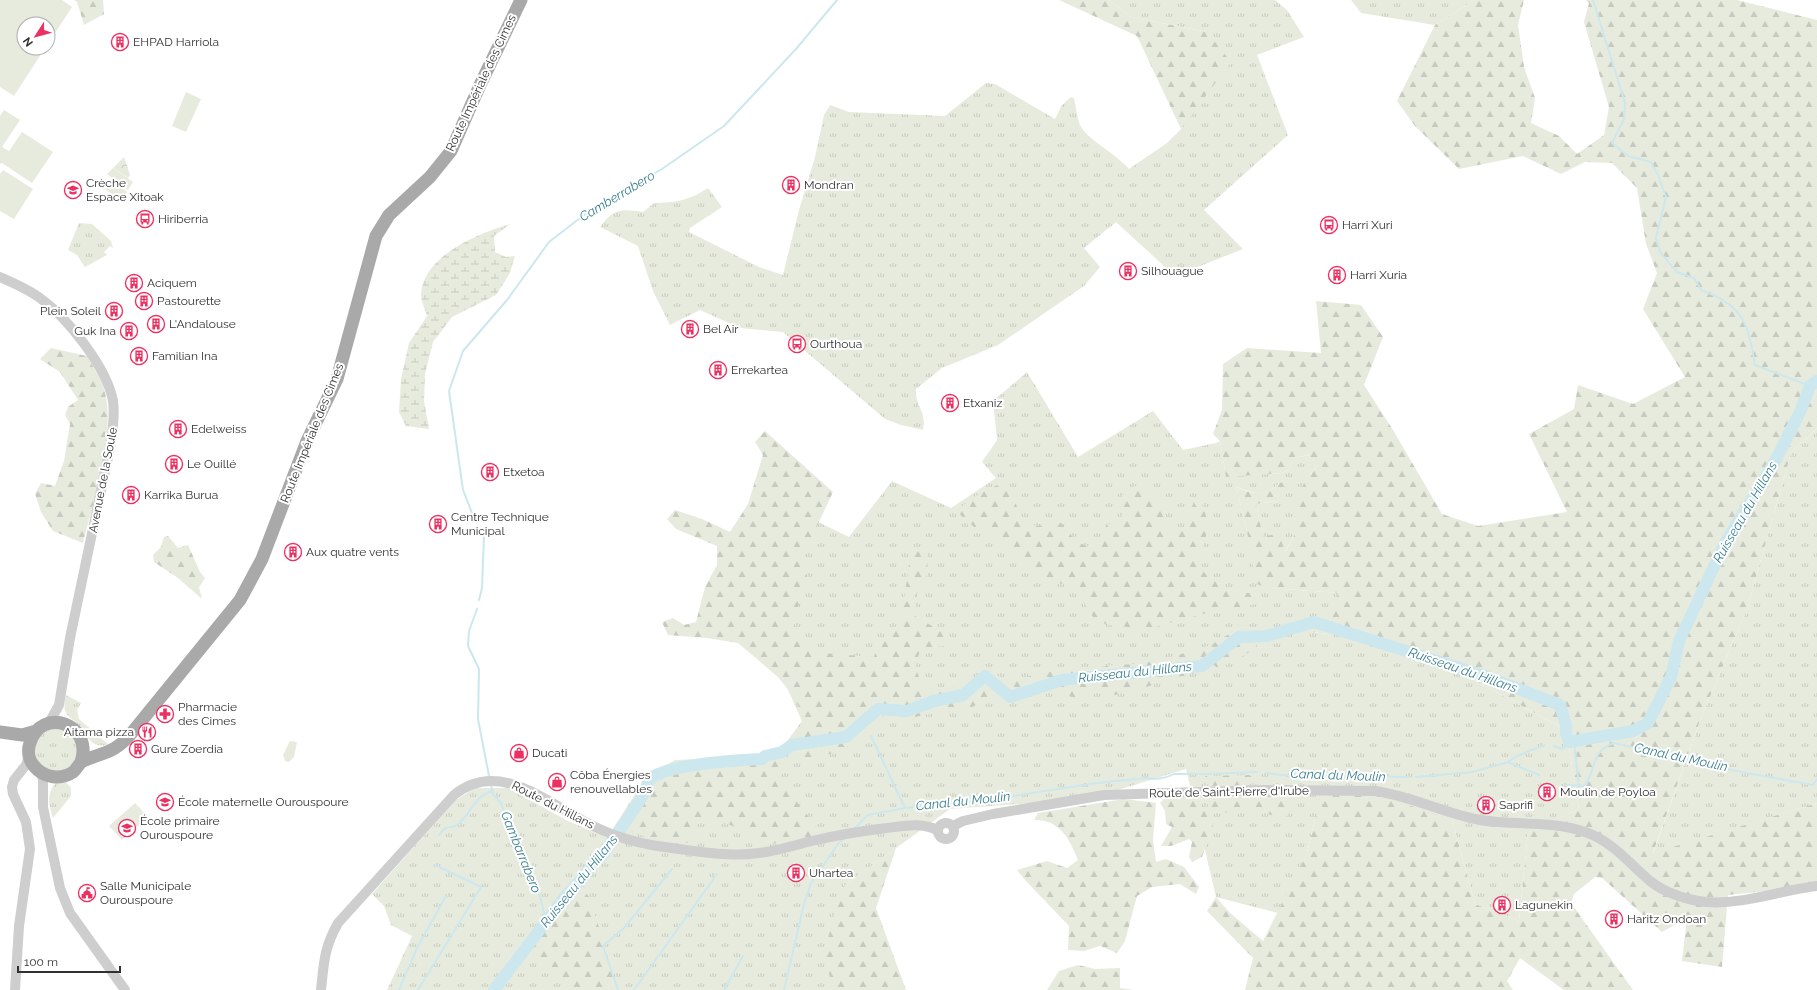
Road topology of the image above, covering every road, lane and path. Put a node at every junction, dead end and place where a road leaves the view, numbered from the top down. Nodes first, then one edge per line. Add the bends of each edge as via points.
1 (520, 2) edge
2 (0, 277) edge
3 (59, 705) junction
4 (48, 723) junction
5 (66, 724) junction
6 (36, 732) junction
7 (3, 733) edge
8 (82, 741) junction
9 (29, 751) junction
10 (105, 752) junction
11 (81, 762) junction
12 (40, 772) junction
13 (20, 774) junction
14 (56, 777) junction
15 (44, 791) junction
16 (863, 831) joint
17 (1817, 886) edge
18 (15, 990) edge
19 (124, 990) edge
20 (321, 990) edge

1 - 10 main road, Route Impériale des Cimes via 451,151 430,177 389,215 376,236 337,379 307,441 268,548 248,586 221,625 130,735 116,749
2 - 3 street, Avenue de la Soule via 27,289 60,316 94,357 109,386 113,401 114,426 111,444 70,638
3 - 4 street, Avenue de la Soule
3 - 5 street, Avenue de la Soule
4 - 5 main road
4 - 6 main road
5 - 8 main road via 73,728
6 - 7 main road via 22,735
6 - 9 main road
7 - 9 main road
8 - 10 main road
8 - 11 main road
9 - 12 main road
9 - 13 street via 26,765
10 - 11 main road, Route Impériale des Cimes
11 - 14 main road via 72,772
12 - 13 street
12 - 14 main road
12 - 15 street
13 - 18 street via 14,780 13,794 26,822 30,849 18,926
14 - 15 street
15 - 19 street via 43,807 60,888 70,913
16 - 17 street, Route de Saint-Pierre d'Irube via 924,825 938,830 941,838 949,839 954,832 953,826 963,821 1104,795 1263,790 1375,791 1391,793 1478,819 1547,824 1586,832 1613,847 1651,881 1676,895 1705,902 1727,901
16 - 20 street, Route du Hillans via 759,853 733,855 671,848 623,837 595,827 519,786 490,780 468,785 454,795 338,923 325,952

